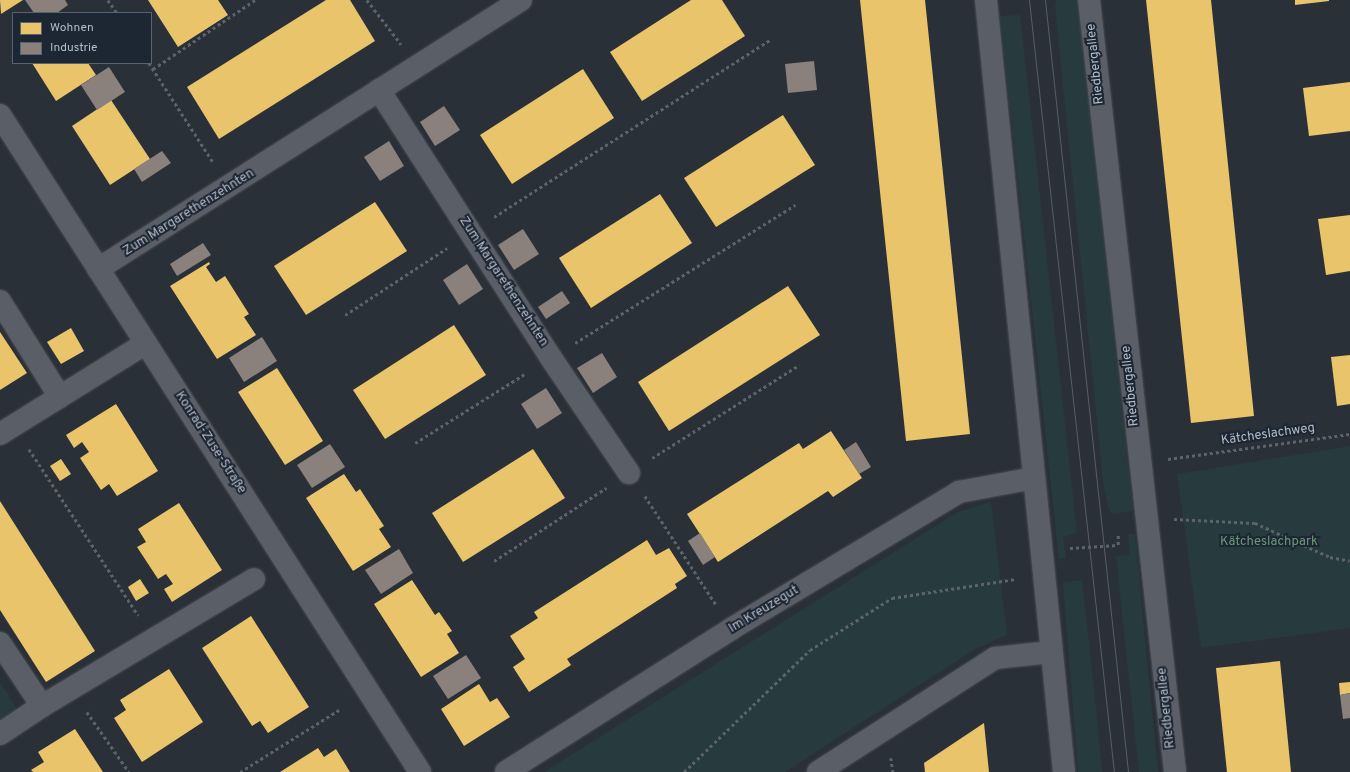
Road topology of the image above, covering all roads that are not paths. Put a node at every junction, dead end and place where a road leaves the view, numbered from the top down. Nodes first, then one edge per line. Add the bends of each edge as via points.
1 (521, 0) edge
2 (986, 0) edge
3 (1089, 0) edge
4 (379, 90) junction
5 (3, 126) edge
6 (98, 269) junction
7 (0, 301) edge
8 (146, 343) junction
9 (60, 397) junction
10 (7, 430) edge
11 (629, 473) road end
12 (1034, 478) junction
13 (254, 579) dead end
14 (0, 643) edge
15 (1051, 652) junction
16 (42, 706) junction
17 (0, 734) edge
18 (420, 772) edge
19 (506, 772) edge
20 (818, 772) edge
21 (1064, 772) edge
22 (1175, 772) edge

1 - 4 street, Zum Margarethenzehnten
2 - 12 street
3 - 22 street, Riedbergallee
4 - 6 street, Zum Margarethenzehnten
4 - 11 street, Zum Margarethenzehnten via 551,358
5 - 6 street, Konrad-Zuse-Straße
6 - 8 street, Konrad-Zuse-Straße
7 - 9 street
8 - 9 street
8 - 18 street, Konrad-Zuse-Straße
9 - 10 street
12 - 15 street
12 - 19 street, Im Kreuzegut via 959,492 731,629
13 - 16 street
14 - 16 street
15 - 20 street via 995,658
15 - 21 street
16 - 17 street

